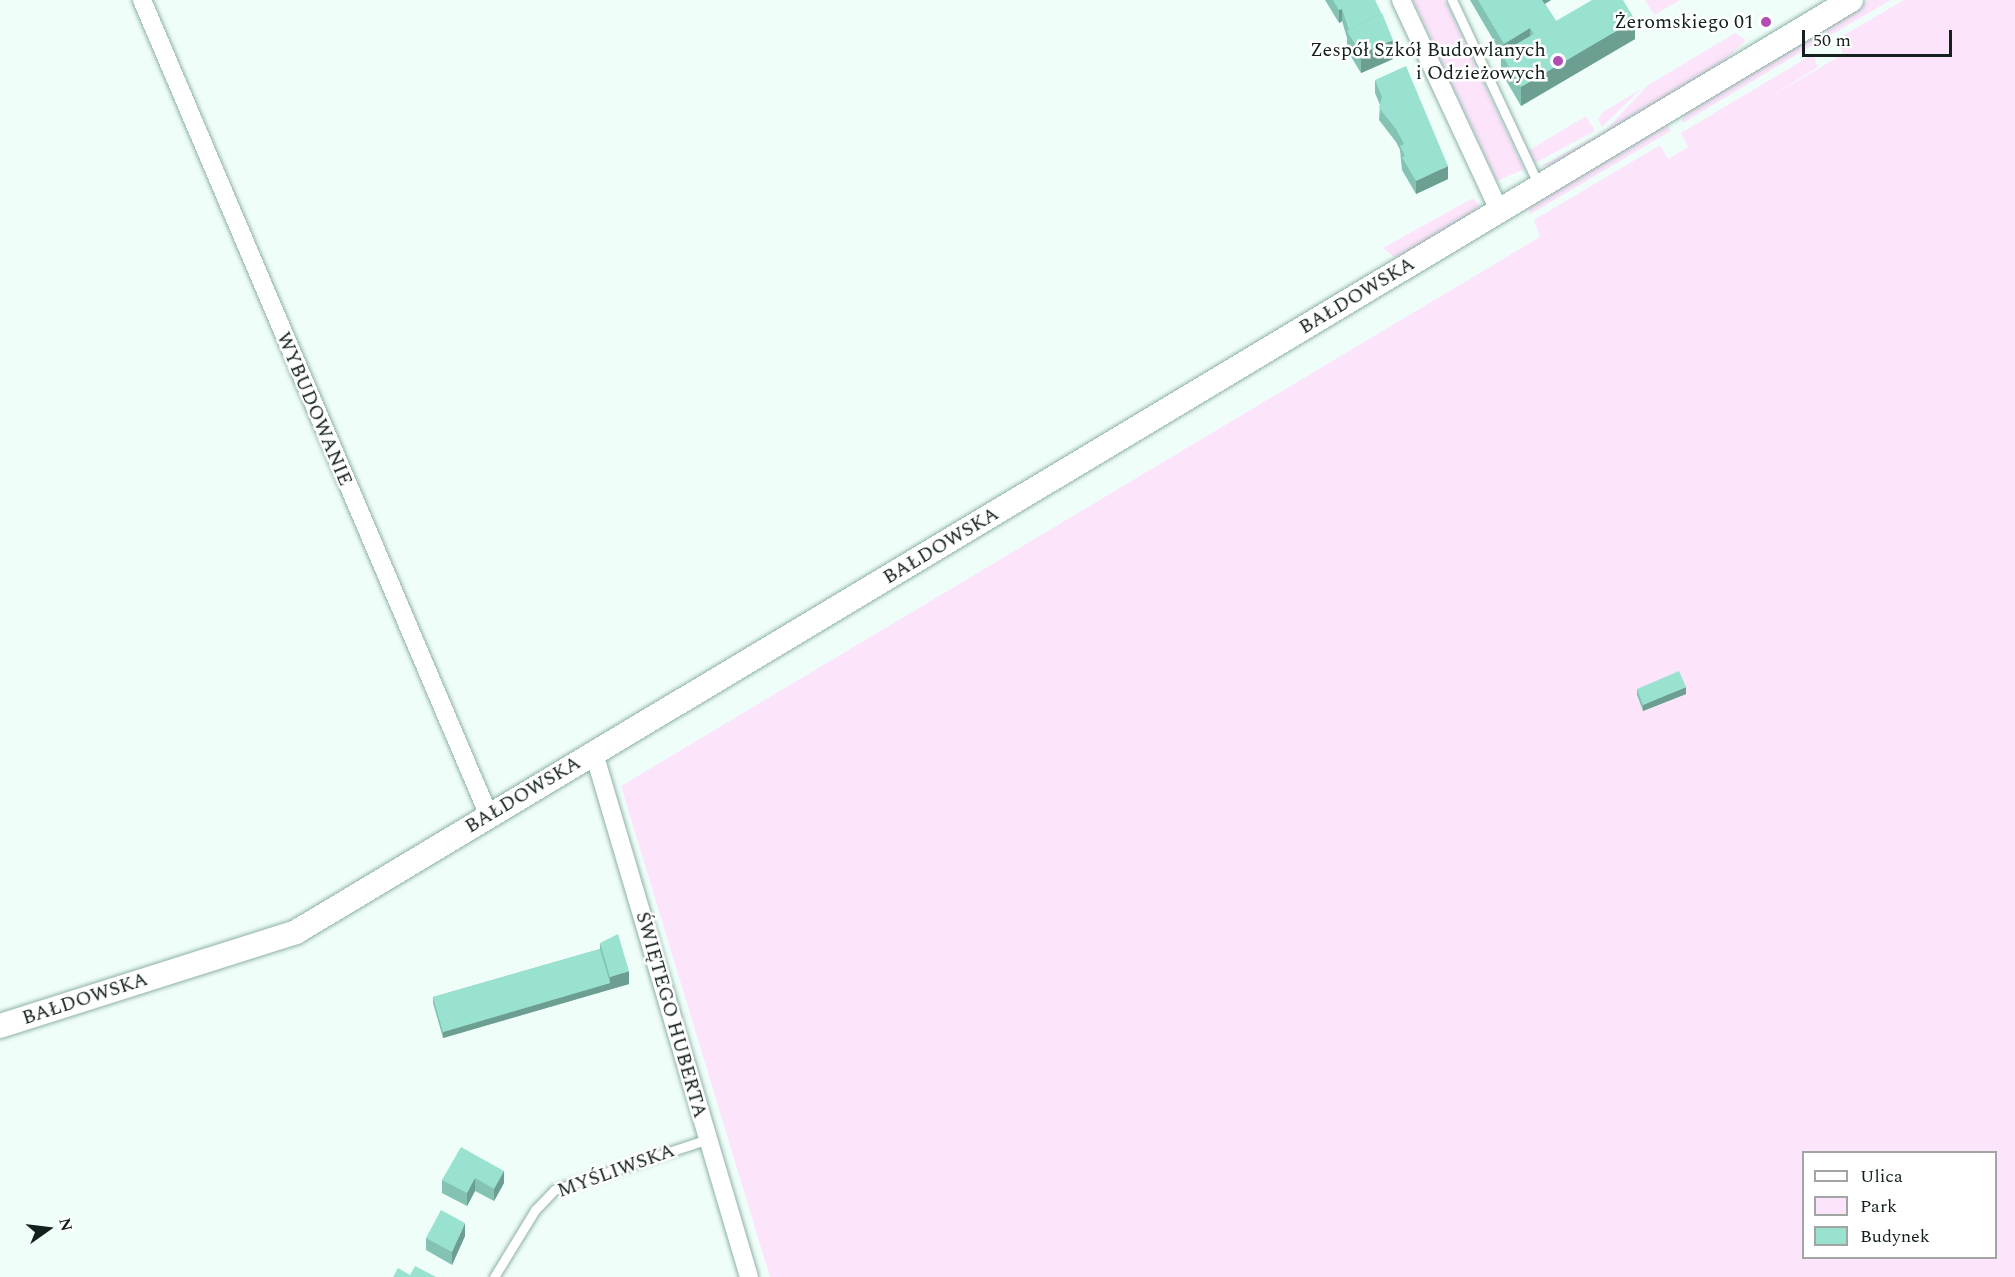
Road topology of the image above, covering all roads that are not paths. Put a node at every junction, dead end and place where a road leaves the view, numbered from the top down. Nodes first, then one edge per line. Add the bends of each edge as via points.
1 (142, 0) edge
2 (1401, 0) edge
3 (1452, 0) edge
4 (1851, 0) edge
5 (1539, 186) junction
6 (1499, 210) junction
7 (594, 753) junction
8 (489, 816) junction
9 (0, 1026) edge
10 (708, 1139) junction
11 (494, 1277) edge
12 (749, 1277) edge

1 - 8 street, WYBUDOWANIE
2 - 6 street
3 - 5 lane
4 - 5 street, BAŁDOWSKA
5 - 6 street, BAŁDOWSKA
6 - 7 street, BAŁDOWSKA
7 - 8 street, BAŁDOWSKA
7 - 10 street, ŚWIĘTEGO HUBERTA
8 - 9 street, BAŁDOWSKA via 296,932
10 - 11 lane, MYŚLIWSKA via 554,1190 535,1210
10 - 12 street, ŚWIĘTEGO HUBERTA

